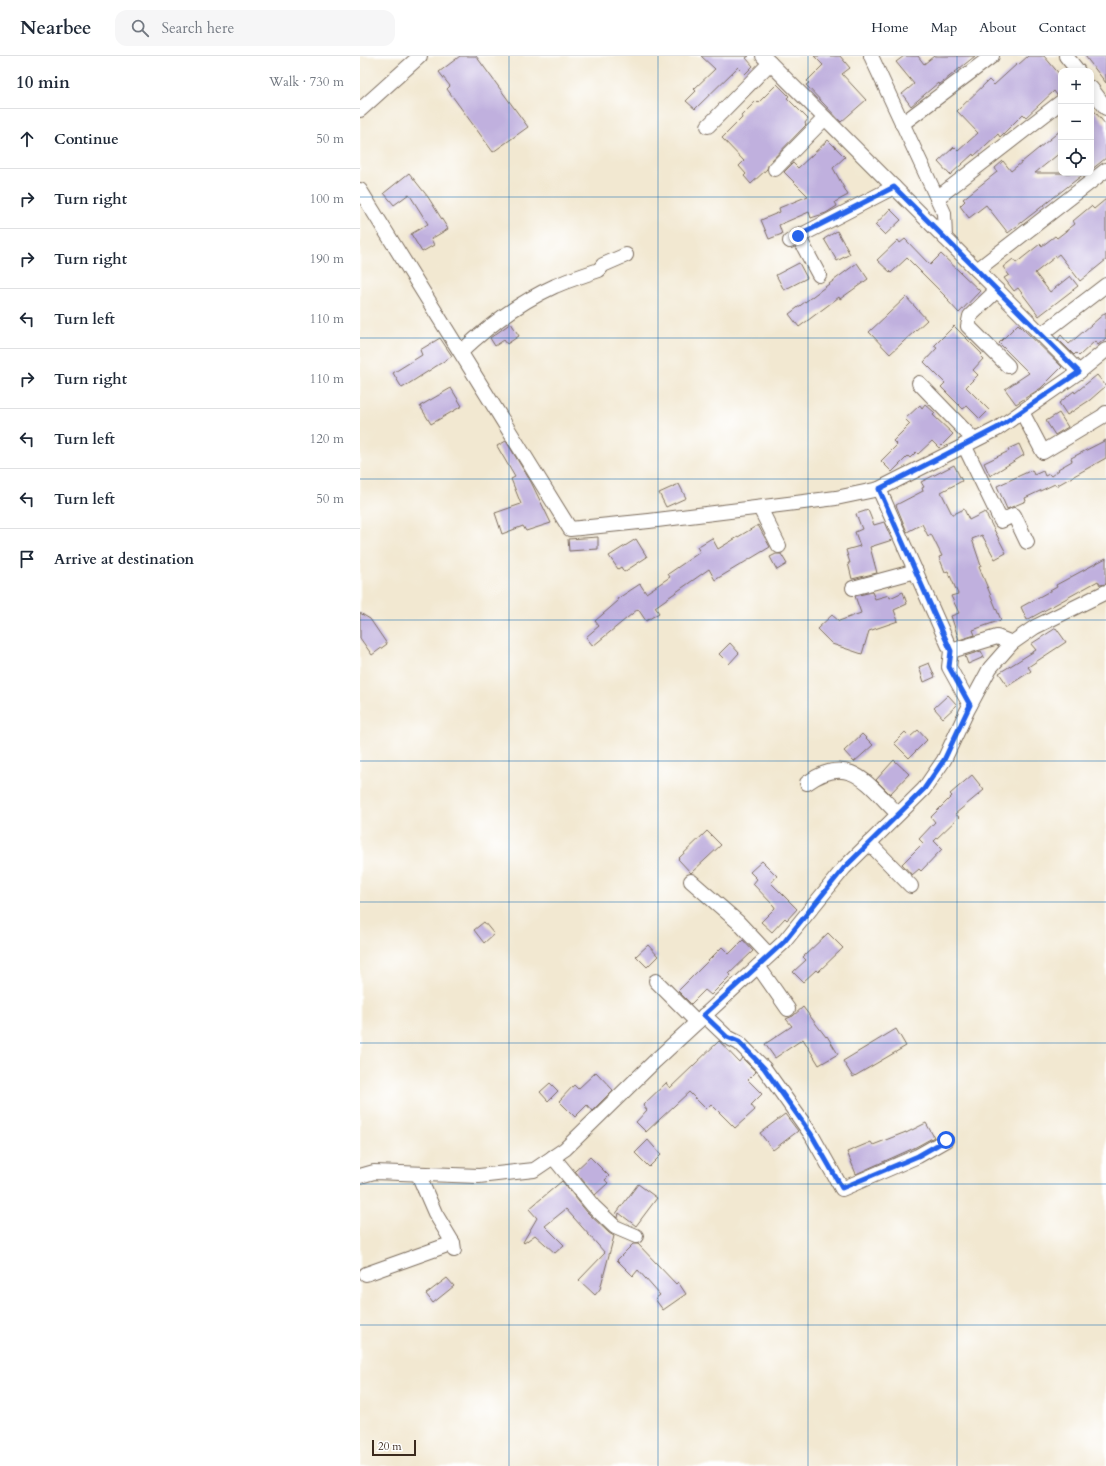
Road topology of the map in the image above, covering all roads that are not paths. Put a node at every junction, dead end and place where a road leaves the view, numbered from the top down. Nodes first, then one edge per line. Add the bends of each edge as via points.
1 (420, 56) edge
2 (871, 56) edge
3 (992, 56) edge
4 (1066, 56) edge
5 (767, 59) edge
6 (1076, 68) edge
7 (1094, 92) edge
8 (1058, 104) edge
9 (1106, 108) edge
10 (360, 110) edge
11 (825, 118) junction
12 (902, 124) junction
13 (708, 126) dead end
14 (775, 170) dead end
15 (1106, 170) edge
16 (894, 187) junction
17 (360, 190) edge
18 (937, 198) junction
19 (945, 238) junction
20 (626, 255) dead end
21 (977, 270) junction
22 (819, 275) dead end
23 (1106, 285) edge
24 (997, 290) junction
25 (1042, 334) junction
26 (1106, 350) edge
27 (461, 352) junction
28 (1008, 366) dead end
29 (1079, 372) junction
30 (919, 383) dead end
31 (1022, 412) junction
32 (1106, 413) edge
33 (969, 442) junction
34 (879, 489) junction
35 (760, 508) junction
36 (1027, 542) dead end
37 (779, 546) dead end
38 (916, 571) junction
39 (853, 588) dead end
40 (1106, 592) edge
41 (1012, 643) junction
42 (951, 651) junction
43 (970, 705) junction
44 (807, 783) dead end
45 (898, 814) junction
46 (869, 843) junction
47 (691, 881) dead end
48 (911, 886) dead end
49 (769, 955) junction
50 (758, 966) junction
51 (656, 981) dead end
52 (788, 1009) dead end
53 (701, 1019) junction
54 (946, 1140) dead end
55 (553, 1157) junction
56 (418, 1174) junction
57 (360, 1176) edge
58 (636, 1236) dead end
59 (366, 1274) dead end

1 - 10 street
2 - 12 street
3 - 12 street
4 - 6 street
5 - 11 street
5 - 13 street
7 - 9 street
8 - 18 street
11 - 14 street
11 - 16 street
12 - 18 street
15 - 21 street
16 - 19 street
16 - 22 street via 794,239
17 - 27 street
18 - 19 street via 944,213
19 - 21 street
20 - 27 street via 603,265 598,270 554,286 511,310
21 - 24 street
23 - 25 street
24 - 25 street
24 - 28 street via 970,316 968,326
25 - 29 street
26 - 29 street
27 - 35 street via 570,528
29 - 31 street
30 - 33 street
31 - 32 street via 1043,452
31 - 33 street
33 - 34 street
33 - 36 street via 1002,521 1014,515
34 - 35 street via 836,498
34 - 38 street
35 - 37 street
38 - 39 street
38 - 42 street
40 - 41 street via 1035,627
41 - 42 street via 997,637
41 - 43 street via 990,668
42 - 43 street via 949,667
43 - 45 street via 944,760 924,789
44 - 45 street via 829,771 846,770 861,778
45 - 46 street
46 - 48 street
46 - 49 street via 844,868 784,942
47 - 49 street via 738,922
49 - 50 street
50 - 52 street
50 - 53 street
51 - 53 street
53 - 54 street via 739,1042 764,1068 811,1134 842,1188 918,1156
53 - 55 street via 565,1149
55 - 56 street via 534,1170 479,1176
55 - 58 street via 598,1211 615,1227
56 - 57 street via 374,1172
56 - 59 street via 453,1246

